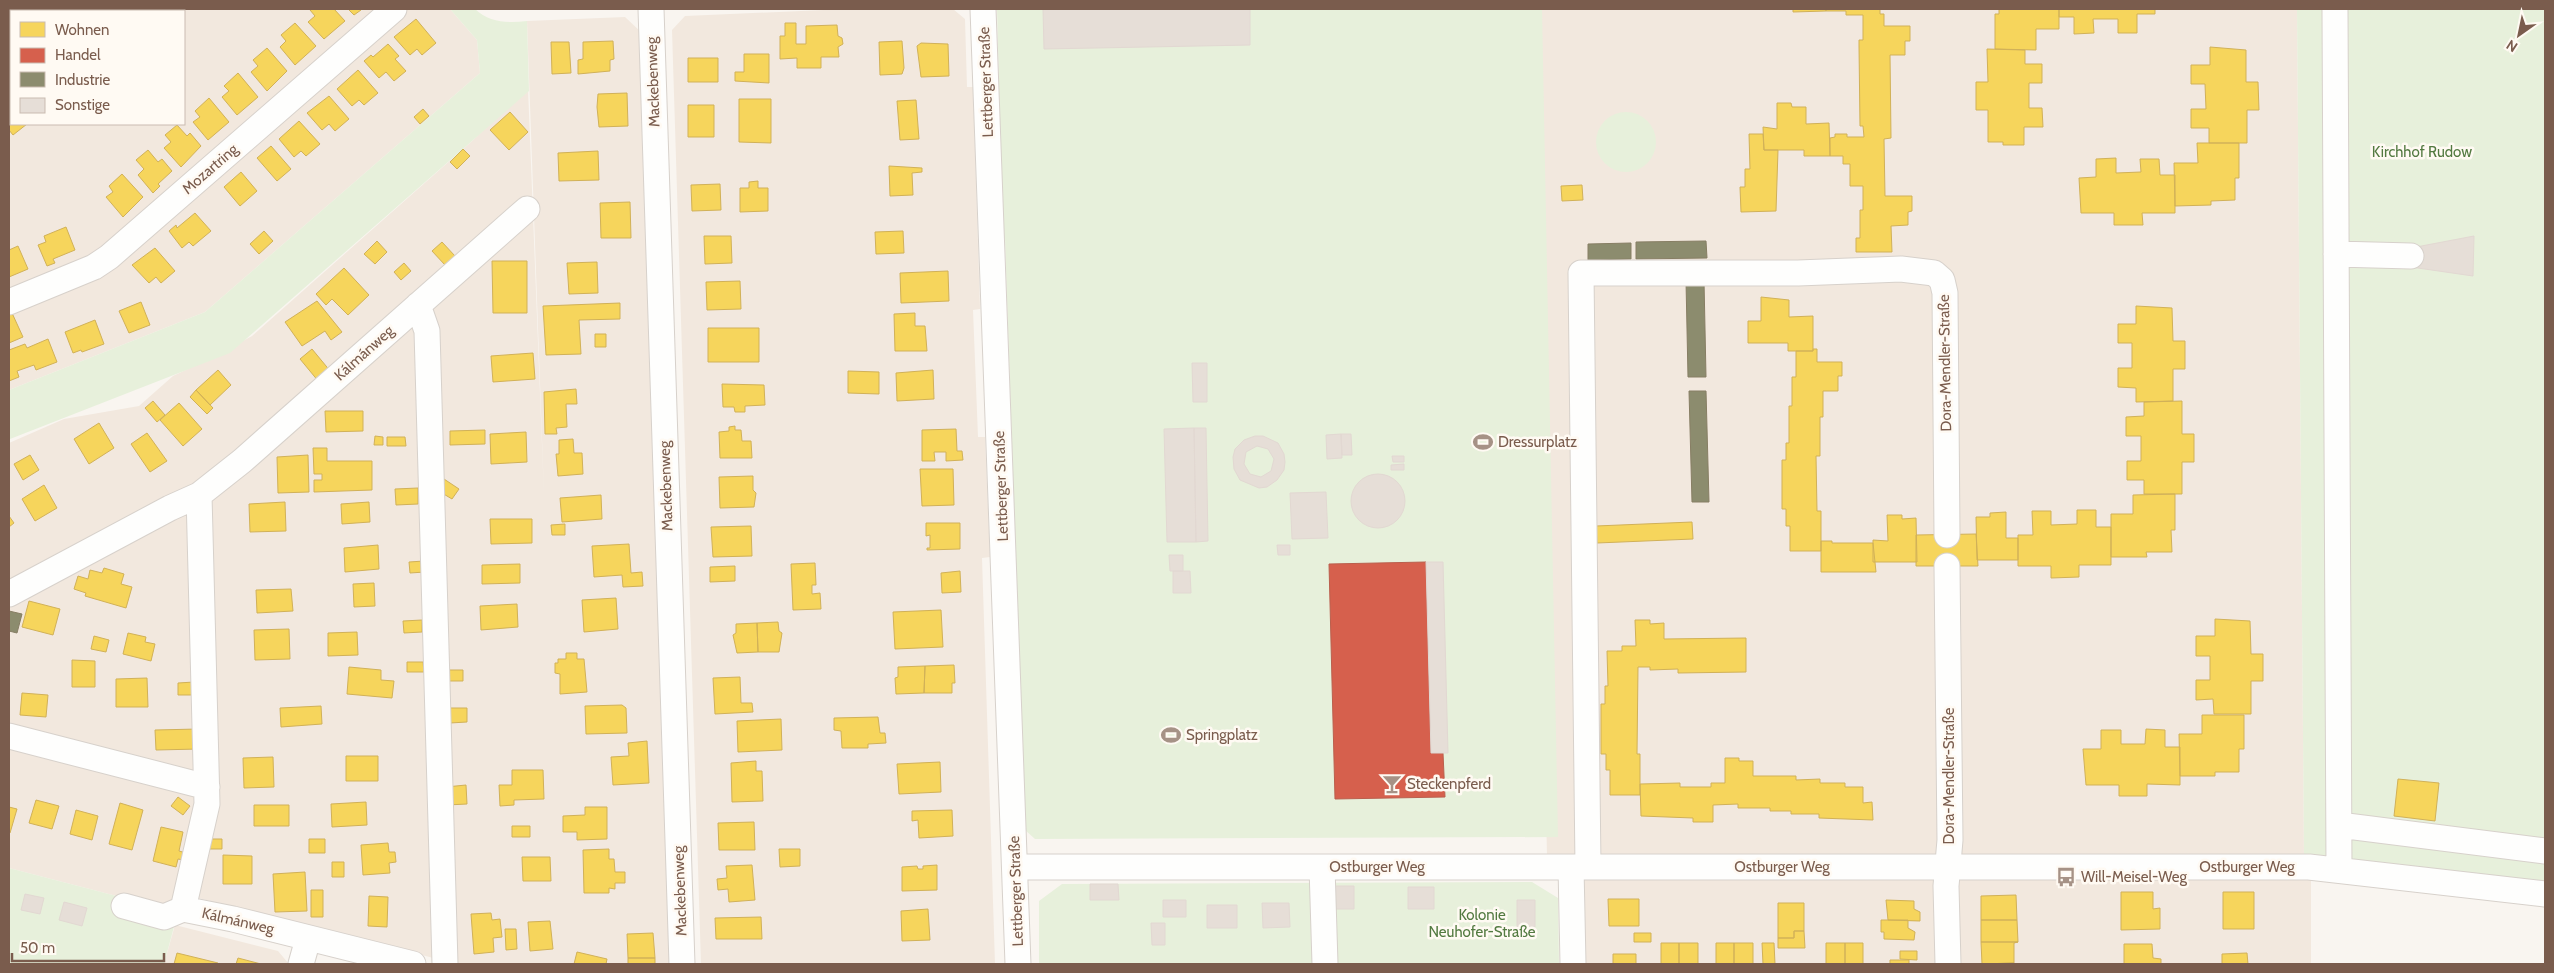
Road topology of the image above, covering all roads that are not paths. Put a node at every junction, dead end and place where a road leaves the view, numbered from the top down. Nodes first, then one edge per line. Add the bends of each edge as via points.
1 (394, 9) edge
2 (651, 9) edge
3 (983, 9) edge
4 (2334, 9) edge
5 (527, 209) dead end
6 (2336, 254) junction
7 (2411, 256) dead end
8 (9, 302) edge
9 (418, 305) junction
10 (199, 495) junction
11 (1947, 535) dead end
12 (1948, 566) dead end
13 (9, 594) edge
14 (9, 736) edge
15 (207, 787) junction
16 (2339, 825) junction
17 (2545, 851) edge
18 (1016, 867) junction
19 (1322, 867) junction
20 (1579, 867) junction
21 (1948, 867) junction
22 (2339, 870) junction
23 (2545, 894) edge
24 (124, 906) dead end
25 (183, 909) junction
26 (308, 939) junction
27 (301, 964) edge
28 (413, 964) edge
29 (445, 964) edge
30 (682, 964) edge
31 (1018, 964) edge
32 (1325, 964) edge
33 (1573, 964) edge
34 (1948, 964) edge

1 - 8 street, Mozartring via 109,257 94,267
2 - 30 street, Mackebenweg
3 - 18 street, Lettberger Straße
4 - 6 street
5 - 9 street, Kálmánweg
6 - 7 street
6 - 16 street
9 - 10 street, Kálmánweg
9 - 29 street via 427,331
10 - 13 street, Kálmánweg
10 - 15 street, Kálmánweg
11 - 20 street, Dora-Mendler-Straße via 1945,293 1942,280 1934,273 1901,269 1798,273 1581,273
12 - 21 street, Dora-Mendler-Straße
14 - 15 street
15 - 25 street, Kálmánweg via 207,804
16 - 17 street
16 - 22 street
18 - 19 street, Ostburger Weg
18 - 31 street, Lettberger Straße
19 - 20 street, Ostburger Weg
19 - 32 street
20 - 21 street, Ostburger Weg
20 - 33 street
21 - 22 street, Ostburger Weg via 2309,867
21 - 34 street
22 - 23 street, Ostburger Weg
24 - 25 street via 164,917
25 - 26 street, Kálmánweg via 233,918
26 - 27 street
26 - 28 street, Kálmánweg

